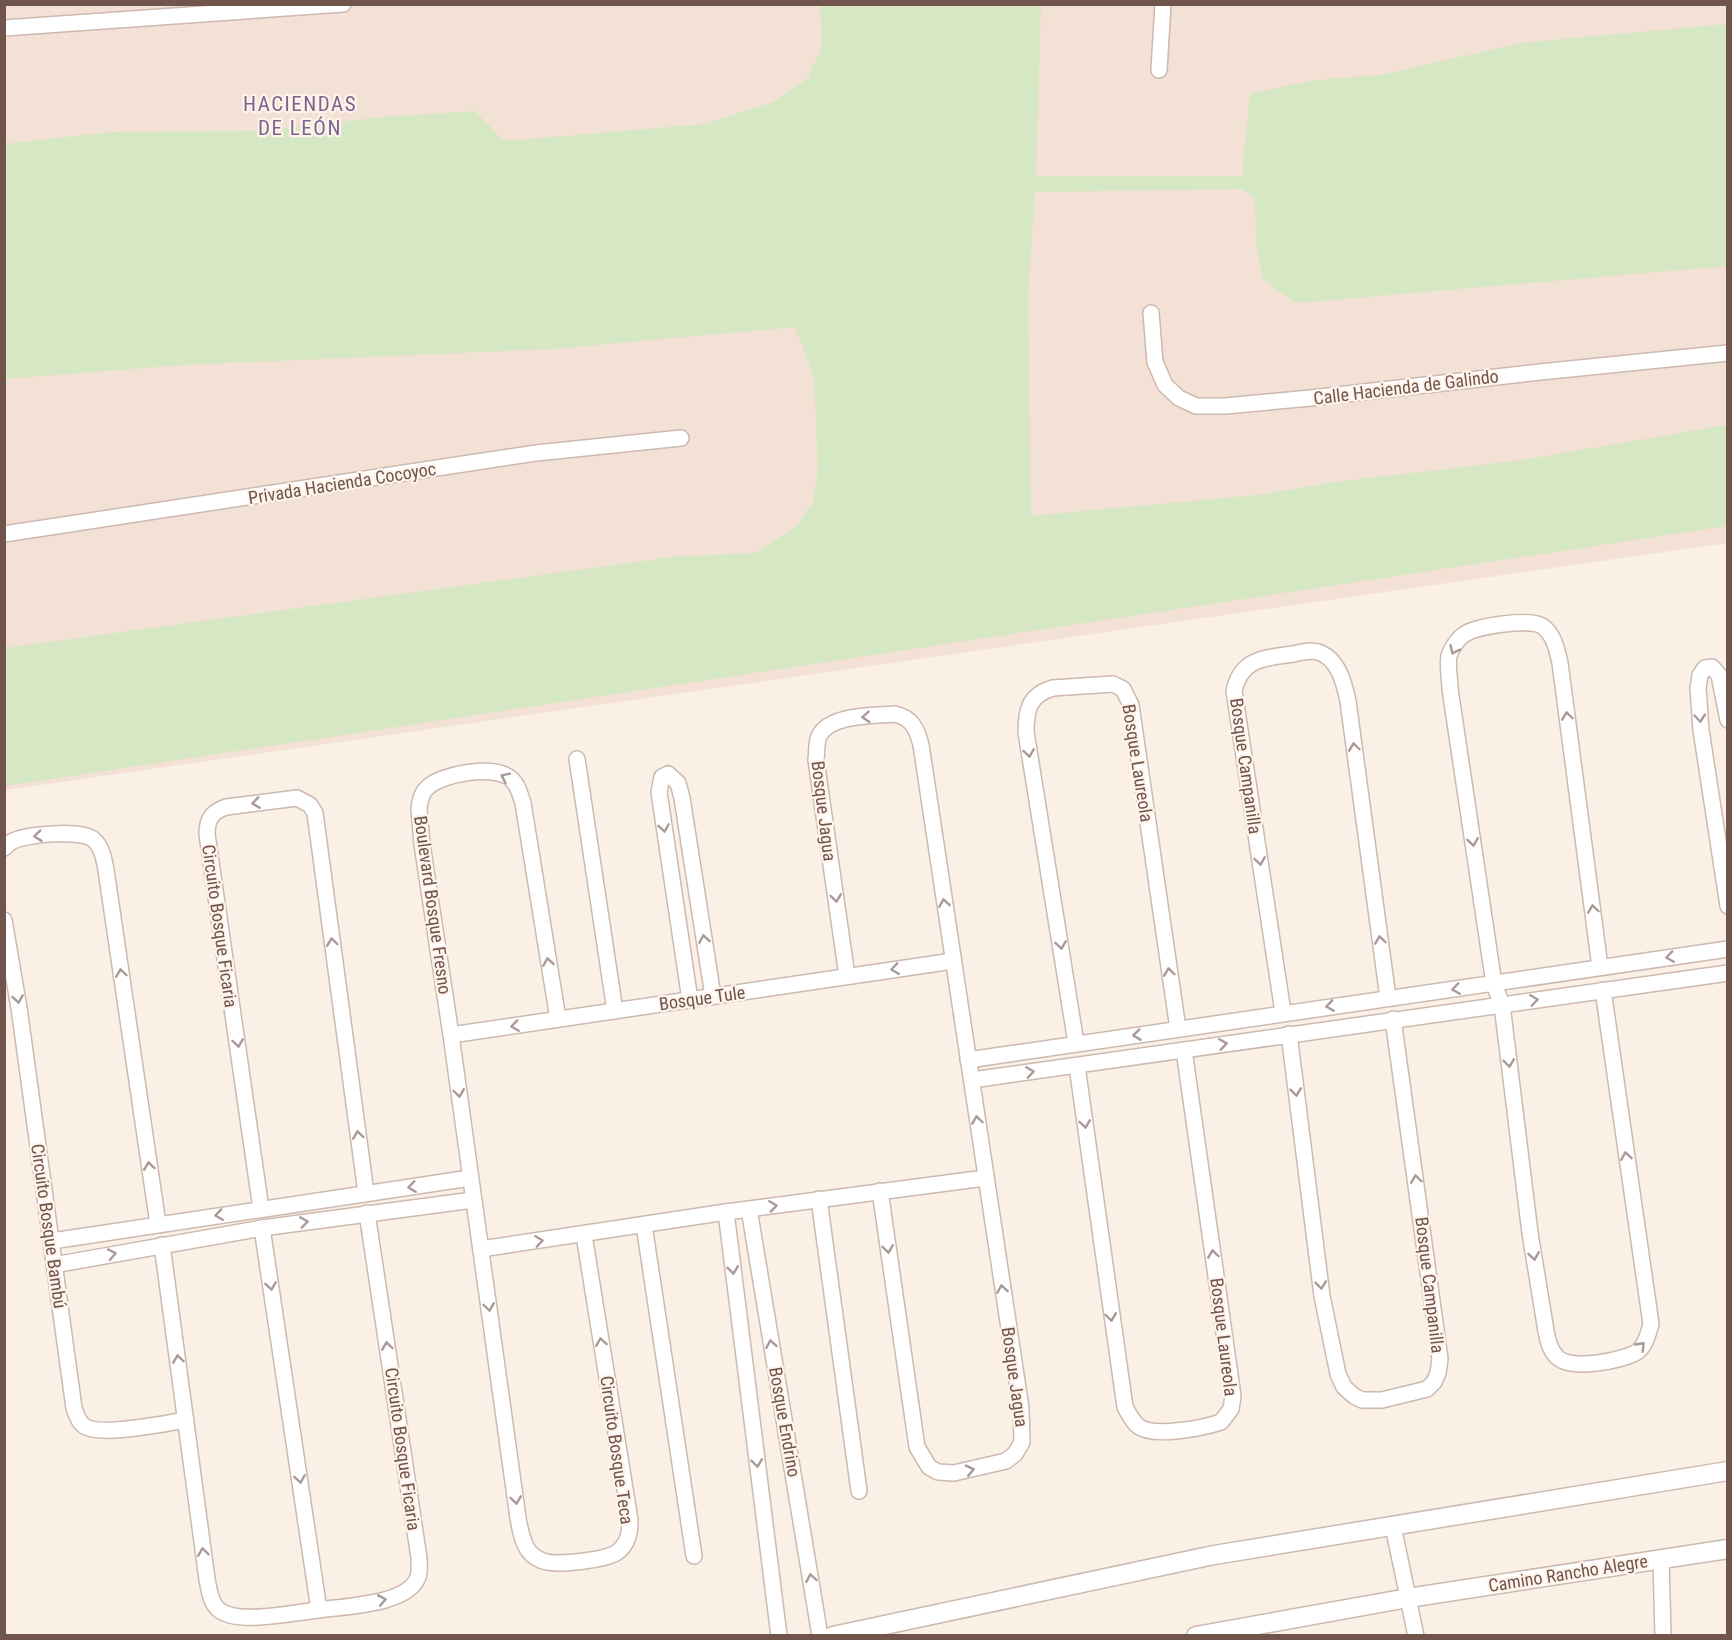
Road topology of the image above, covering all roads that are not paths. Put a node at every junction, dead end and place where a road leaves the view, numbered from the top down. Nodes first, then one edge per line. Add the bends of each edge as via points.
1 (343, 4) edge
2 (1163, 4) edge
3 (4, 28) edge
4 (1159, 70) dead end
5 (1152, 313) dead end
6 (1728, 353) edge
7 (681, 438) dead end
8 (4, 534) edge
9 (1728, 720) edge
10 (577, 759) dead end
11 (4, 848) edge
12 (1728, 906) edge
13 (4, 920) edge
14 (1728, 949) edge
15 (953, 961) junction
16 (1600, 967) junction
17 (1728, 973) edge
18 (847, 976) junction
19 (1494, 984) junction
20 (1603, 990) junction
21 (713, 996) junction
22 (1388, 998) junction
23 (690, 1000) junction
24 (1502, 1005) junction
25 (615, 1011) junction
26 (1283, 1012) junction
27 (558, 1019) junction
28 (1393, 1019) junction
29 (1178, 1029) junction
30 (1289, 1034) junction
31 (451, 1035) junction
32 (1076, 1043) junction
33 (1184, 1050) junction
34 (968, 1060) junction
35 (1077, 1066) junction
36 (972, 1080) junction
37 (470, 1178) junction
38 (985, 1178) junction
39 (879, 1191) junction
40 (366, 1193) junction
41 (819, 1199) junction
42 (473, 1200) junction
43 (261, 1209) junction
44 (748, 1209) junction
45 (726, 1212) junction
46 (368, 1213) junction
47 (158, 1224) junction
48 (644, 1225) junction
49 (262, 1228) junction
50 (584, 1234) junction
51 (52, 1241) junction
52 (162, 1245) junction
53 (481, 1249) junction
54 (54, 1264) junction
55 (186, 1420) junction
56 (1728, 1471) edge
57 (860, 1491) dead end
58 (1393, 1526) junction
59 (1728, 1548) edge
60 (694, 1556) dead end
61 (1660, 1559) junction
62 (1408, 1598) junction
63 (319, 1610) junction
64 (779, 1635) edge
65 (820, 1635) edge
66 (833, 1635) edge
67 (1196, 1635) edge
68 (1416, 1635) edge
69 (1663, 1635) edge

1 - 3 street
2 - 4 street
5 - 6 street, Calle Hacienda de Galindo via 1155,362 1165,385 1179,399 1196,406 1311,398
7 - 8 street, Privada Hacienda Cocoyoc via 536,453
9 -> 12 street via 1719,675 1712,668 1705,668 1698,688 1701,730
10 - 25 street
47 -> 11 street via 106,870 99,847 85,834 73,832 20,838
13 -> 51 street, Circuito Bosque Bambú
14 -> 16 street
15 -> 18 street, Bosque Tule
15 -> 18 street, Bosque Jagua via 921,745 915,727 895,714 844,719 819,736 816,760
15 - 34 street, Bosque Jagua
16 - 19 street
16 -> 19 street via 1556,646 1541,625 1526,622 1476,629 1464,634 1449,656 1450,689
17 - 20 street
18 - 21 street, Bosque Tule
19 -> 22 street
19 - 24 street
24 -> 20 street
24 -> 20 street via 1546,1332 1557,1358 1580,1365 1623,1358 1638,1351 1647,1340 1651,1324
21 - 23 street, Bosque Tule
21 -> 23 street via 682,798 678,783 668,774 662,777 659,792
22 -> 26 street
22 -> 26 street, Bosque Campanilla via 1348,701 1337,668 1321,653 1311,651 1259,659 1244,670 1234,691
23 - 25 street, Bosque Tule
24 - 28 street
25 - 27 street, Bosque Tule
26 - 29 street
27 -> 31 street, Bosque Tule
27 -> 31 street, Boulevard Bosque Fresno via 519,791 502,773 450,776 426,788 419,809
28 - 30 street
30 -> 28 street, Bosque Campanilla via 1322,1296 1334,1358 1344,1387 1354,1396 1382,1400 1427,1389 1438,1373 1440,1359
29 -> 32 street
29 -> 32 street, Bosque Laureola via 1131,705 1122,689 1113,684 1053,688 1029,703 1026,732
33 -> 30 street
31 -> 37 street
32 - 34 street
33 - 35 street
35 -> 33 street, Bosque Laureola via 1122,1397 1140,1428 1169,1431 1221,1422 1231,1409 1233,1396
34 - 36 street, Bosque Jagua
36 -> 35 street
38 -> 36 street, Bosque Jagua
37 -> 40 street
37 - 42 street
38 - 39 street
39 -> 38 street, Bosque Jagua via 917,1448 929,1467 954,1473 1006,1461 1022,1442 1021,1408
39 - 41 street
40 - 43 street
40 -> 43 street, Circuito Bosque Ficaria via 315,813 297,798 226,807 211,816 207,834
44 -> 41 street
41 - 57 street
42 - 46 street
42 - 53 street
43 -> 47 street
44 - 45 street
65 -> 44 street, Bosque Endrino
45 - 48 street
45 -> 64 street, Bosque Endrino
49 -> 46 street
63 -> 46 street, Circuito Bosque Ficaria via 398,1596 419,1575
47 - 51 street
48 - 50 street
48 - 60 street
49 - 52 street
49 -> 63 street
53 -> 50 street
53 -> 50 street, Circuito Bosque Teca via 523,1539 528,1551 537,1558 565,1563 616,1552 629,1535 630,1520
51 - 54 street, Circuito Bosque Bambú
54 -> 52 street
55 -> 52 street
54 - 55 street, Circuito Bosque Bambú via 78,1419 84,1426 102,1432
63 -> 55 street, Circuito Bosque Ficaria via 244,1618 217,1609 207,1579
56 - 58 street
58 - 62 street
58 - 66 street via 1214,1555
59 - 61 street, Camino Rancho Alegre
61 - 62 street, Camino Rancho Alegre
61 - 69 street
62 - 67 street, Camino Rancho Alegre
62 - 68 street

